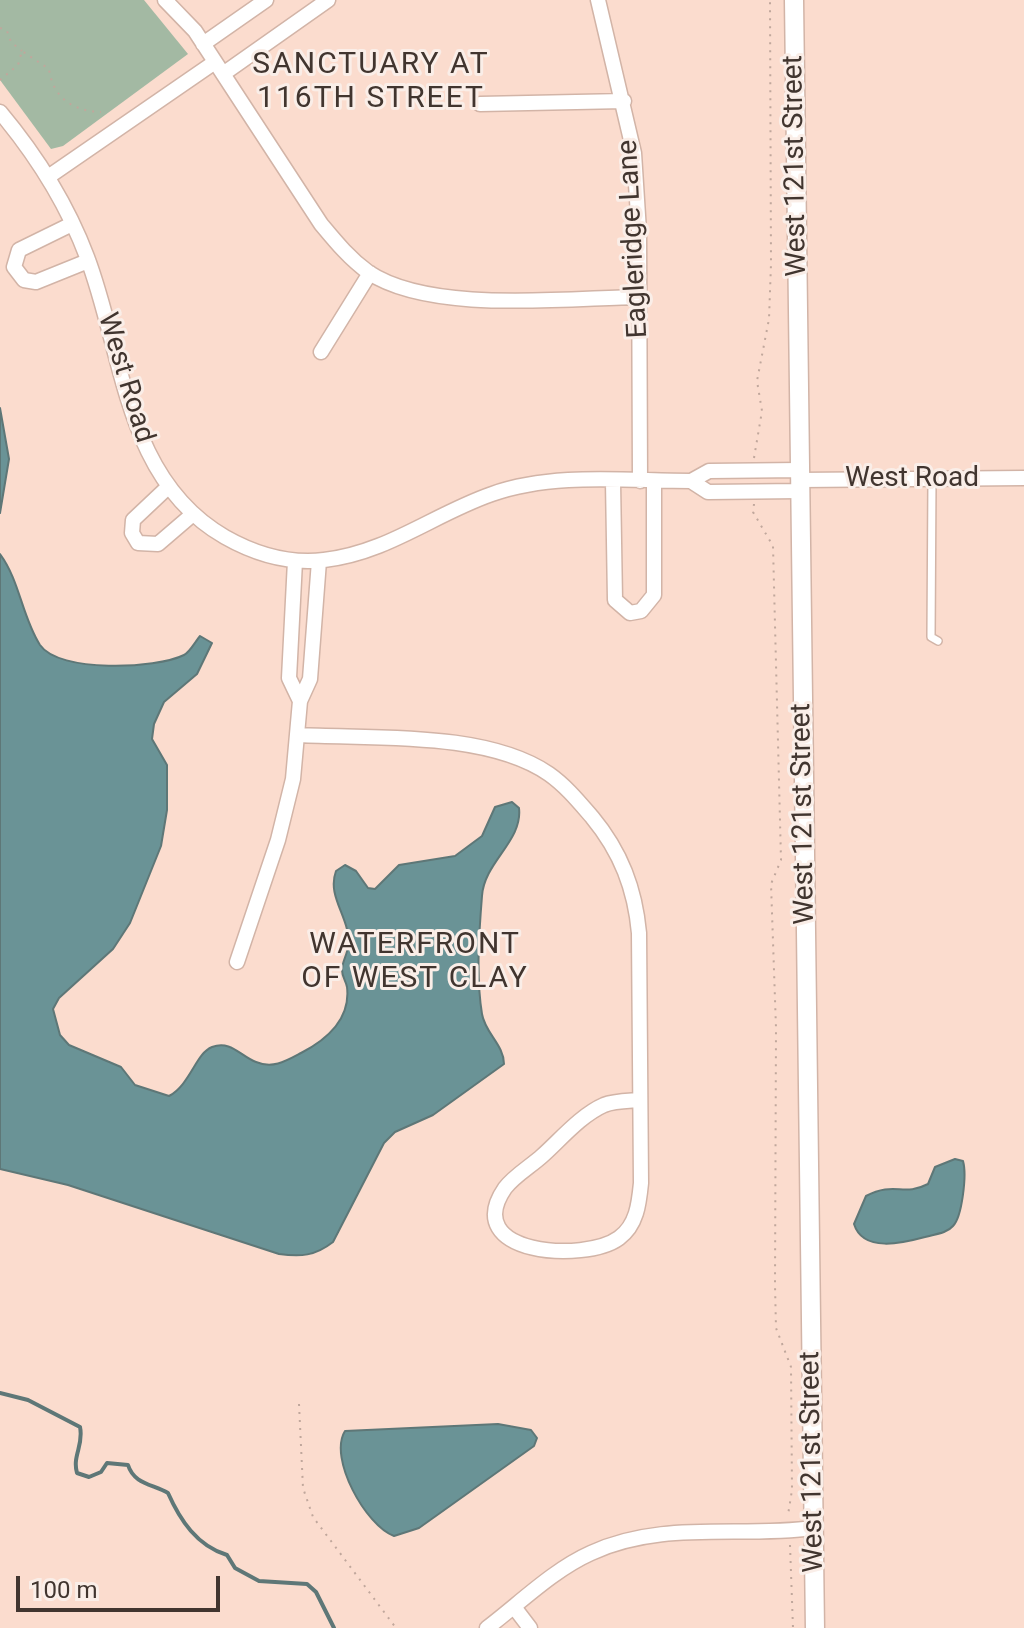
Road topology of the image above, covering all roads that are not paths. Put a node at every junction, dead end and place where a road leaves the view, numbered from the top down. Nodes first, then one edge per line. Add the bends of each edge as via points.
1 (165, 0) edge
2 (266, 0) edge
3 (328, 0) edge
4 (598, 0) edge
5 (794, 0) edge
6 (203, 44) junction
7 (219, 68) junction
8 (624, 101) junction
9 (480, 104) dead end
10 (0, 112) edge
11 (48, 177) junction
12 (72, 224) junction
13 (88, 261) junction
14 (370, 273) junction
15 (640, 297) junction
16 (321, 352) dead end
17 (1024, 478) edge
18 (932, 479) junction
19 (800, 480) junction
20 (647, 481) junction
21 (691, 481) junction
22 (613, 482) junction
23 (168, 487) junction
24 (193, 514) junction
25 (295, 561) junction
26 (319, 561) junction
27 (938, 641) dead end
28 (300, 701) junction
29 (300, 735) junction
30 (237, 962) dead end
31 (640, 1100) junction
32 (814, 1528) junction
33 (514, 1607) junction
34 (487, 1628) edge
35 (530, 1628) edge
36 (815, 1628) edge

1 - 6 street
2 - 6 street
3 - 7 street
4 - 8 street, Eagleridge Lane
5 - 19 street, West 121st Street
6 - 7 street
7 - 11 street
7 - 14 street via 321,224 343,252
8 - 9 street
8 - 15 street, Eagleridge Lane via 634,153
10 - 11 street, West Road
11 - 12 street, West Road
12 - 13 street, West Road
12 - 13 street via 19,250 14,267 24,280 36,282
13 - 23 street, West Road via 138,433
14 - 15 street via 405,289 465,298
14 - 16 street
15 - 20 street, Eagleridge Lane
17 - 18 street, West Road
18 - 19 street, West Road
18 - 27 lane via 931,637
19 - 21 street, West Road via 754,470 709,471
19 - 21 street, West Road via 755,491 708,492
19 - 32 street, West 121st Street
20 - 21 street, West Road
20 - 22 street, West Road
20 - 22 street, Eagleridge Lane via 654,595 648,605 630,613 615,600
22 - 26 street, West Road via 554,482 493,493 393,542
23 - 24 street, West Road
23 - 24 street via 133,520 138,543 158,544
24 - 25 street, West Road via 239,545
25 - 26 street, West Road
25 - 28 street via 289,678
26 - 28 street via 310,679
28 - 29 street
29 - 30 street via 287,807
29 - 31 street via 490,749 547,773 583,805 624,864 637,910
31 - 31 street via 639,1205 620,1238 582,1249 535,1250 504,1235 497,1213 507,1185 604,1105
32 - 33 street via 637,1537 588,1554
32 - 36 street, West 121st Street
33 - 34 street
33 - 35 street

